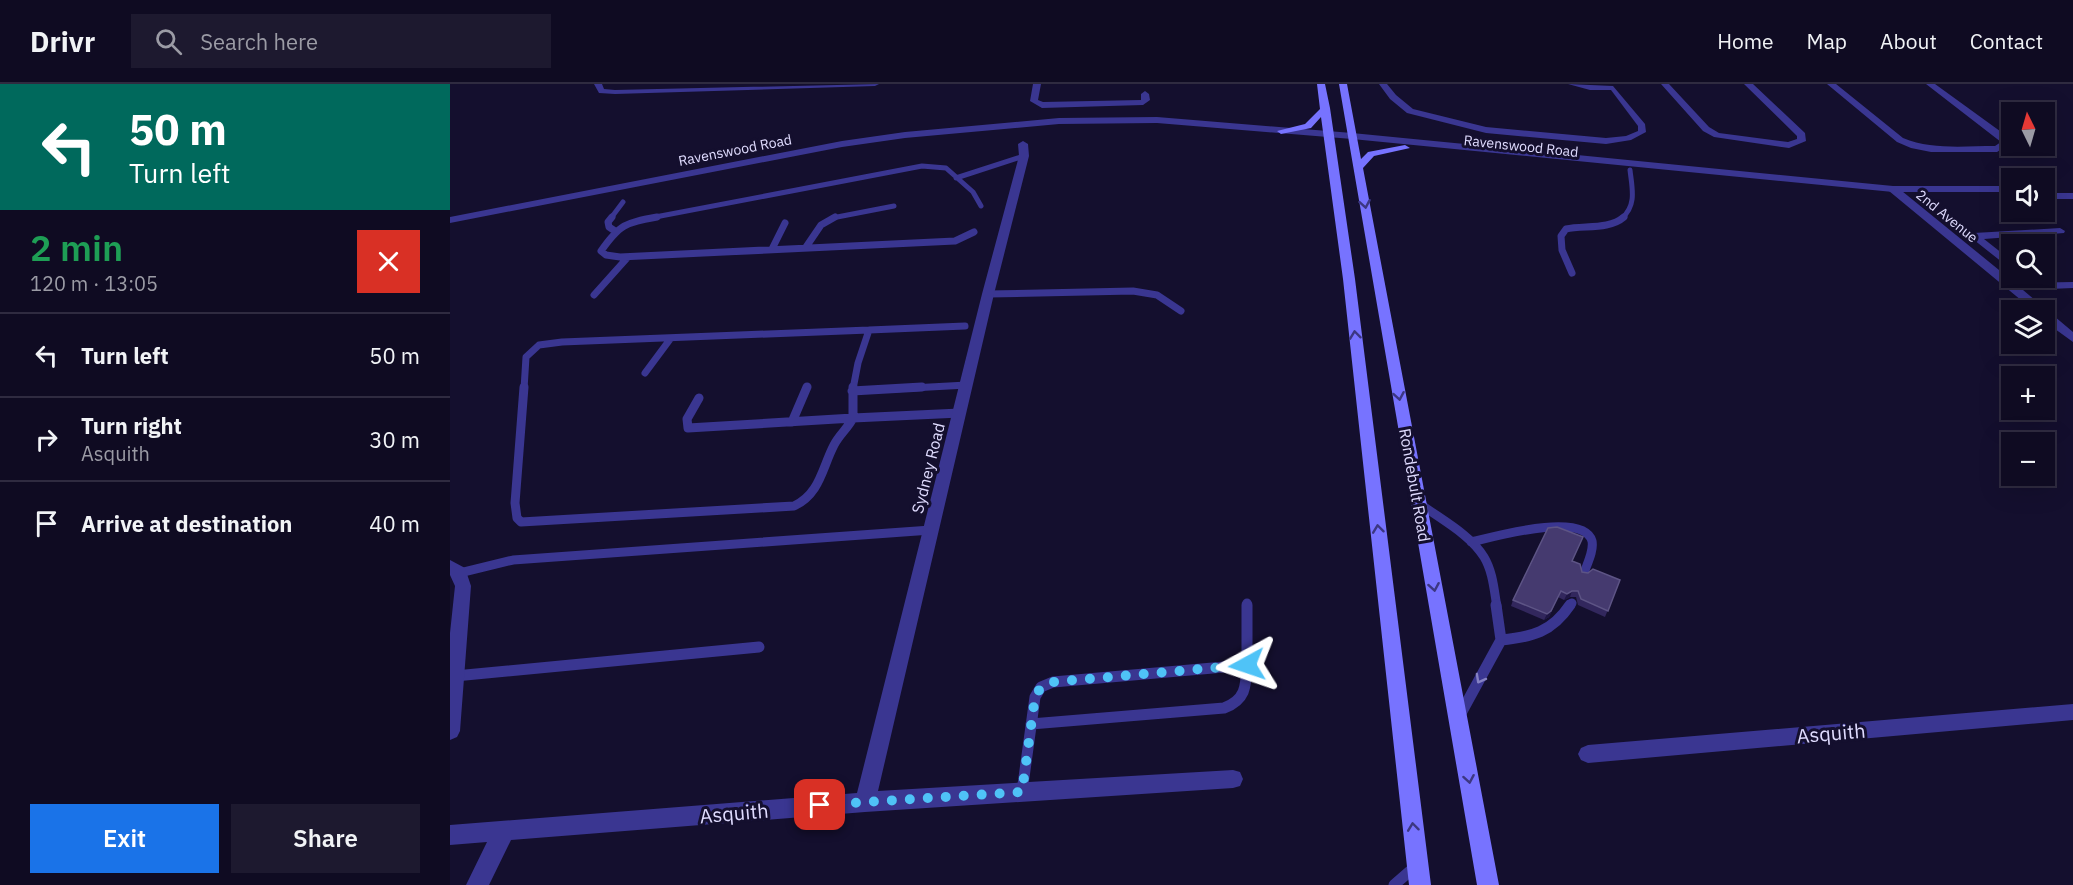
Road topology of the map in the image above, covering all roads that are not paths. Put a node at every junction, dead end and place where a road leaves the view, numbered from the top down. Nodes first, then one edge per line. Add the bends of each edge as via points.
1 (598, 84) edge
2 (875, 84) edge
3 (1037, 84) edge
4 (1321, 84) edge
5 (1343, 84) edge
6 (1383, 84) edge
7 (1572, 84) edge
8 (1665, 84) edge
9 (1748, 84) edge
10 (1831, 84) edge
11 (1930, 84) edge
12 (1611, 86) edge
13 (1145, 94) dead end
14 (1326, 108) junction
15 (1028, 123) junction
16 (1281, 131) junction
17 (1330, 139) junction
18 (1353, 140) junction
19 (1405, 148) junction
20 (1024, 150) joint
21 (1630, 167) junction
22 (1358, 168) junction
23 (956, 178) junction
24 (2001, 189) edge
25 (2055, 189) edge
26 (2073, 189) edge
27 (1897, 193) junction
28 (2001, 196) edge
29 (2055, 196) edge
30 (2073, 196) edge
31 (623, 202) dead end
32 (894, 206) dead end
33 (981, 206) dead end
34 (450, 220) edge
35 (785, 223) dead end
36 (615, 231) junction
37 (2060, 231) dead end
38 (974, 232) dead end
39 (2001, 234) edge
40 (2008, 234) edge
41 (806, 248) junction
42 (772, 249) junction
43 (628, 257) junction
44 (2001, 258) edge
45 (1572, 273) dead end
46 (2001, 279) edge
47 (2055, 285) edge
48 (2073, 285) edge
49 (2012, 288) edge
50 (988, 294) junction
51 (594, 295) dead end
52 (2027, 300) edge
53 (1181, 311) dead end
54 (2055, 323) edge
55 (965, 326) dead end
56 (869, 330) junction
57 (671, 338) junction
58 (2073, 338) edge
59 (645, 373) dead end
60 (967, 385) junction
61 (807, 387) dead end
62 (852, 391) junction
63 (699, 398) dead end
64 (960, 413) junction
65 (852, 418) junction
66 (792, 422) junction
67 (1419, 503) junction
68 (931, 530) junction
69 (1471, 542) junction
70 (454, 570) edge
71 (1584, 573) edge
72 (1247, 603) dead end
73 (1572, 603) dead end
74 (1501, 640) junction
75 (759, 647) dead end
76 (1247, 665) junction
77 (455, 676) junction
78 (2073, 712) edge
79 (1458, 718) junction
80 (1031, 723) junction
81 (450, 731) edge
82 (1588, 754) dead end
83 (1233, 779) dead end
84 (1022, 792) junction
85 (865, 802) junction
86 (504, 832) junction
87 (450, 835) edge
88 (1417, 865) junction
89 (477, 885) edge
90 (1394, 885) edge
91 (1420, 885) edge
92 (1488, 885) edge

1 - 2 street via 602,91 615,92
3 - 13 street via 1033,96 1036,103 1052,105 1143,102
4 - 14 main road
5 - 18 main road, Rondebult Road
6 - 12 street via 1410,111 1452,123 1508,133 1606,141 1638,134 1643,129
7 - 12 street via 1590,88
8 - 9 street via 1706,129 1717,135 1790,145 1801,141 1802,135
10 - 11 street via 1900,140 1914,146 1997,149 2007,143
14 - 16 main road via 1308,126
14 - 17 main road
15 - 16 street, Ravenswood Road via 1125,119
15 - 17 street, Ravenswood Road via 1157,126
15 - 34 street, Ravenswood Road via 842,144
16 - 17 street, Ravenswood Road
17 - 18 street, Ravenswood Road
88 -> 17 main road
18 - 19 street, Ravenswood Road
18 - 21 street, Ravenswood Road
18 - 22 main road, Rondebult Road
19 - 21 street, Ravenswood Road
19 - 22 main road via 1371,154
20 - 23 lane
20 - 50 street, Sydney Road
21 - 27 street, Ravenswood Road
21 - 45 lane via 1632,205 1626,215 1607,225 1564,231 1560,251
22 -> 67 main road, Rondebult Road
23 - 33 lane via 973,192
23 - 36 lane via 946,168 922,166 644,219
24 - 27 street, Ravenswood Road
25 - 26 street
27 - 28 street, Ravenswood Road
27 - 46 street, 2nd Avenue
29 - 30 street
31 - 36 lane via 608,222
32 - 41 lane via 834,217 821,225
35 - 42 lane
36 - 43 lane via 601,251
37 - 40 street
38 - 41 lane via 955,241
39 - 44 street via 1974,236
41 - 42 lane
42 - 43 lane
43 - 51 lane
47 - 48 street
49 - 52 street, 2nd Avenue
50 - 53 lane via 1133,291 1157,295
50 - 60 street, Sydney Road
54 - 58 street
55 - 56 lane
56 - 57 lane
56 - 62 lane
57 - 59 lane
57 - 65 lane via 547,344 526,357 515,503 521,522 794,506 812,494 835,443
60 - 62 lane
60 - 64 street, Sydney Road
61 - 66 lane
62 - 65 lane
63 - 66 lane via 687,419 688,428
64 - 65 lane
64 - 68 street, Sydney Road
65 - 66 lane
67 - 69 lane
67 -> 79 main road, Rondebult Road
68 - 70 lane via 513,560
68 - 85 street, Sydney Road
69 - 71 lane via 1545,528 1575,528 1592,542
69 - 74 lane via 1484,557 1491,574
70 - 77 street via 464,586
72 - 76 lane
73 - 74 lane via 1548,630
74 -> 79 lane
75 - 77 lane
76 - 80 lane via 1053,682 1041,687 1035,697
76 - 80 lane via 1244,695 1237,704 1224,708
77 - 81 street
78 - 82 street, Asquith
79 -> 92 main road, Rondebult Road
80 - 84 lane
83 - 84 street, Asquith
84 - 85 street, Asquith
85 - 86 street, Asquith
86 - 87 street, Asquith
86 - 89 street
88 - 90 lane
88 - 91 main road

